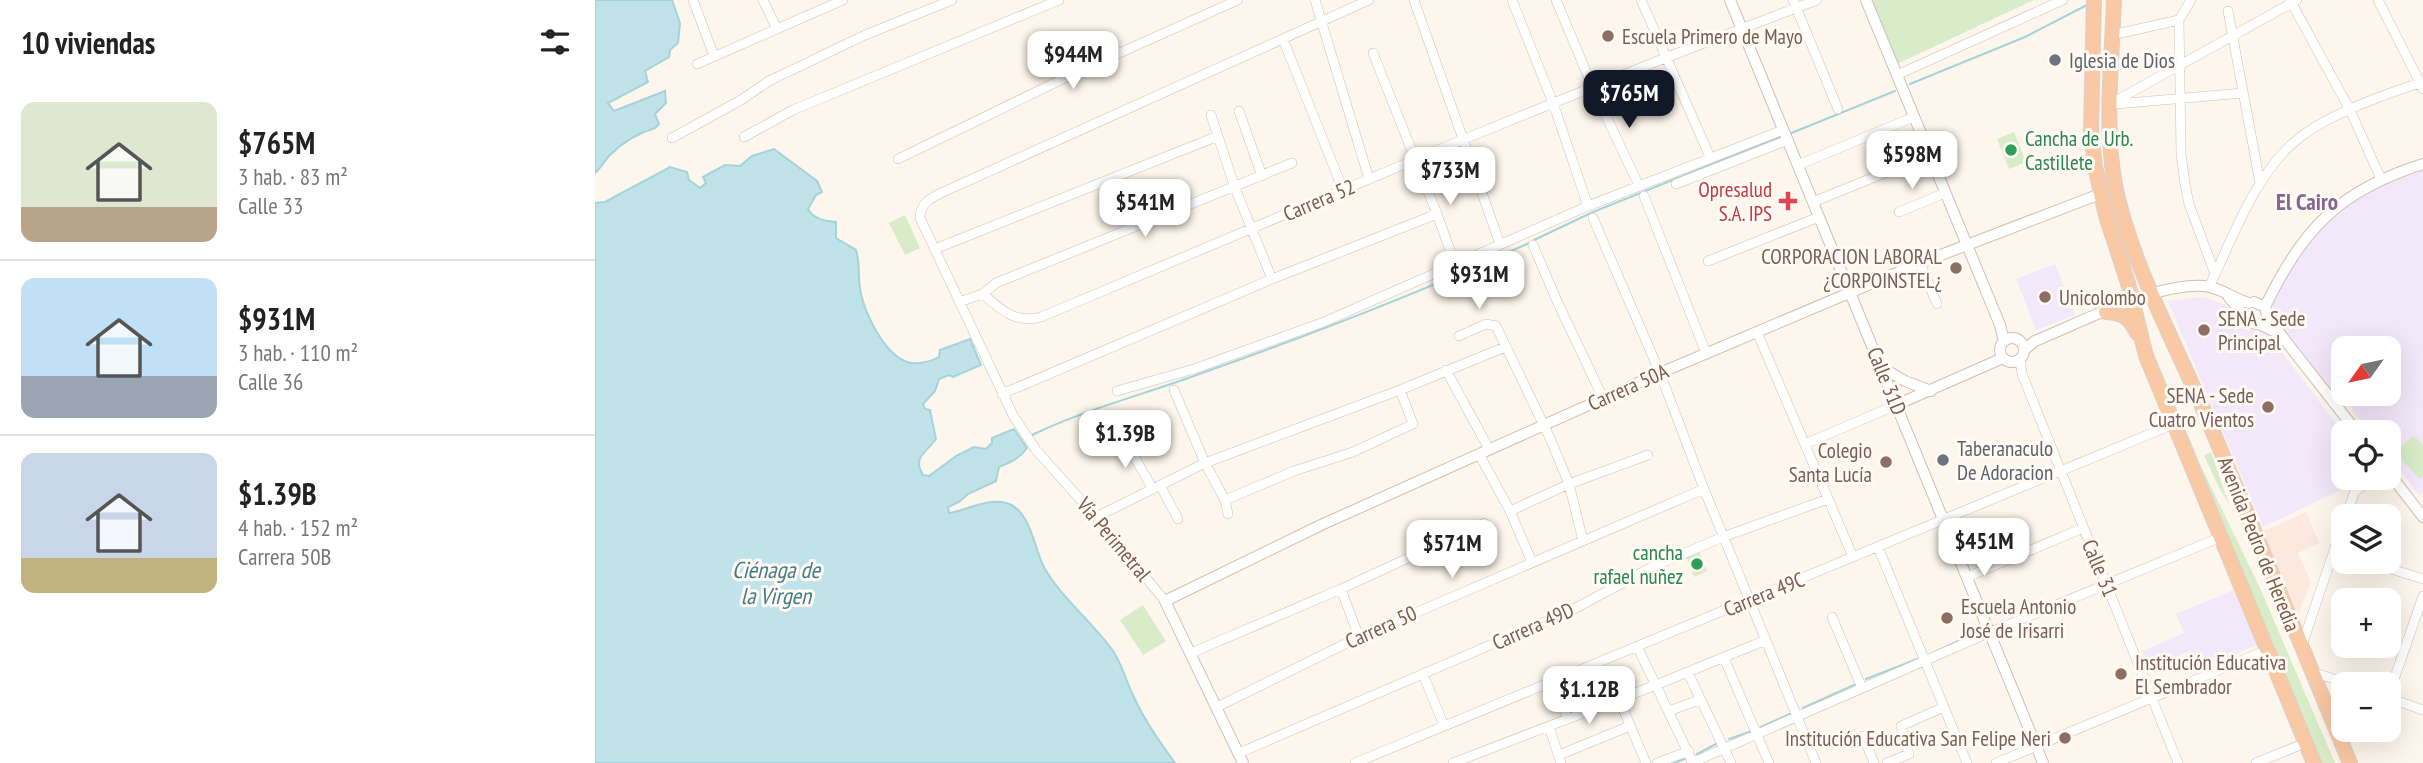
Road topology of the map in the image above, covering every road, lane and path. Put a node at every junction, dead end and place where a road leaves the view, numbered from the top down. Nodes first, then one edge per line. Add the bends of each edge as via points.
1 (693, 0) edge
2 (763, 0) edge
3 (842, 0) edge
4 (952, 0) edge
5 (1059, 0) edge
6 (1238, 0) edge
7 (1315, 0) edge
8 (1369, 0) edge
9 (1414, 0) edge
10 (1512, 0) edge
11 (1556, 0) edge
12 (1640, 0) edge
13 (1730, 0) edge
14 (1818, 0) edge
15 (1866, 0) edge
16 (2063, 0) edge
17 (2094, 0) edge
18 (2114, 0) edge
19 (2191, 0) edge
20 (2378, 0) edge
21 (2293, 1) edge
22 (1795, 4) edge
23 (2228, 11) dead end
24 (2179, 20) junction
25 (1321, 22) junction
26 (777, 29) junction
27 (1742, 29) junction
28 (2112, 35) junction
29 (2232, 35) junction
30 (1283, 38) junction
31 (1373, 53) dead end
32 (714, 56) junction
33 (1665, 58) junction
34 (697, 64) dead end
35 (2180, 66) junction
36 (1897, 75) junction
37 (2422, 84) edge
38 (1593, 88) junction
39 (2243, 93) junction
40 (2181, 98) junction
41 (1553, 103) junction
42 (2110, 104) junction
43 (1838, 109) dead end
44 (2350, 110) junction
45 (1239, 111) dead end
46 (1212, 115) dead end
47 (1914, 117) junction
48 (1785, 135) junction
49 (1218, 136) junction
50 (744, 137) dead end
51 (671, 138) dead end
52 (1462, 140) junction
53 (1929, 155) junction
54 (1710, 157) junction
55 (898, 159) dead end
56 (1415, 161) junction
57 (1292, 163) dead end
58 (2423, 164) edge
59 (1798, 165) junction
60 (1262, 176) junction
61 (1369, 179) junction
62 (2381, 179) junction
63 (2260, 183) junction
64 (1677, 184) dead end
65 (1639, 186) junction
66 (1235, 188) junction
67 (1343, 190) junction
68 (1945, 193) junction
69 (2100, 194) junction
70 (1644, 196) dead end
71 (1813, 202) junction
72 (1588, 206) junction
73 (1899, 212) dead end
74 (1437, 214) junction
75 (1819, 217) junction
76 (1593, 218) dead end
77 (1252, 228) junction
78 (1500, 244) junction
79 (1533, 245) dead end
80 (1966, 245) junction
81 (938, 248) junction
82 (1708, 261) dead end
83 (1920, 263) junction
84 (1455, 264) junction
85 (2215, 274) junction
86 (1272, 279) junction
87 (2274, 286) junction
88 (2209, 287) junction
89 (1850, 292) junction
90 (983, 294) junction
91 (2153, 295) junction
92 (2228, 296) junction
93 (2132, 301) junction
94 (959, 302) junction
95 (2252, 302) junction
96 (1937, 304) dead end
97 (2106, 312) junction
98 (2264, 315) junction
99 (2245, 318) junction
100 (1757, 332) junction
101 (1459, 336) dead end
102 (1505, 347) junction
103 (2144, 350) junction
104 (2010, 351) junction
105 (1706, 354) junction
106 (1881, 367) junction
107 (1446, 370) junction
108 (1660, 373) junction
109 (1174, 390) dead end
110 (1400, 390) junction
111 (1117, 391) dead end
112 (1931, 391) junction
113 (1002, 394) junction
114 (1603, 398) junction
115 (1896, 405) junction
116 (2348, 420) edge
117 (2174, 424) junction
118 (1544, 426) junction
119 (1122, 436) dead end
120 (1805, 444) junction
121 (1484, 451) junction
122 (1648, 454) dead end
123 (1205, 463) junction
124 (2060, 472) junction
125 (1569, 484) junction
126 (1156, 487) junction
127 (1703, 489) junction
128 (2401, 489) edge
129 (1828, 499) junction
130 (1224, 500) junction
131 (1510, 511) junction
132 (1228, 514) dead end
133 (1096, 517) junction
134 (2423, 517) edge
135 (1178, 519) dead end
136 (1944, 521) junction
137 (1484, 523) dead end
138 (2083, 527) junction
139 (1723, 537) junction
140 (2221, 537) junction
141 (1583, 541) junction
142 (1878, 547) junction
143 (1853, 557) junction
144 (1532, 562) junction
145 (2331, 572) edge
146 (2401, 572) edge
147 (1967, 577) junction
148 (2423, 579) edge
149 (2107, 584) junction
150 (1341, 589) junction
151 (2423, 596) edge
152 (1749, 600) junction
153 (1165, 601) junction
154 (1832, 617) dead end
155 (1990, 632) junction
156 (1359, 637) junction
157 (1766, 640) junction
158 (1637, 646) junction
159 (2301, 647) junction
160 (2267, 650) junction
161 (1191, 653) junction
162 (1724, 658) junction
163 (1925, 660) junction
164 (2312, 672) junction
165 (2397, 672) edge
166 (1688, 673) junction
167 (1423, 674) junction
168 (2331, 678) edge
169 (1551, 682) junction
170 (1656, 685) junction
171 (1862, 688) junction
172 (2152, 698) junction
173 (1619, 699) junction
174 (1699, 700) junction
175 (2401, 701) edge
176 (1217, 707) junction
177 (1944, 707) junction
178 (2423, 710) edge
179 (1669, 711) junction
180 (1798, 717) junction
181 (1568, 719) junction
182 (1444, 726) junction
183 (1630, 726) junction
184 (1549, 727) junction
185 (1757, 733) junction
186 (1863, 737) dead end
187 (2305, 743) junction
188 (2036, 746) junction
189 (1724, 748) junction
190 (1689, 751) junction
191 (1241, 758) edge
192 (1560, 761) edge
193 (1355, 763) edge
194 (1453, 763) edge
195 (1646, 763) edge
196 (1657, 763) edge
197 (1692, 763) edge
198 (1731, 763) edge
199 (1769, 763) edge
200 (1816, 763) edge
201 (1874, 763) edge
202 (1887, 763) edge
203 (1967, 763) edge
204 (1996, 763) edge
205 (2043, 763) edge
206 (2178, 763) edge
207 (2256, 763) edge
208 (2314, 763) edge
209 (2350, 763) edge

1 - 32 street
2 - 26 street
3 - 26 street
4 - 51 street via 769,81
5 - 50 street via 793,110
6 - 55 street
7 - 25 street
8 - 25 street
9 - 52 street
10 - 41 street
11 - 38 street
12 - 33 street
13 - 27 street, Calle 31D
14 - 22 street, Carrera 52
15 - 36 street, Calle 31
16 - 36 street
17 - 69 highway, Avenida Pedro de Heredia via 2091,131
18 - 28 highway, Avenida Pedro de Heredia
19 - 24 street
20 - 37 street
21 - 29 street
21 - 44 street
22 - 27 street, Carrera 52
22 - 43 street
23 - 29 street
24 - 28 street
24 - 35 street
25 - 30 street
25 - 61 street
26 - 32 street
27 - 33 street, Carrera 52
27 - 48 street, Calle 31D
28 - 42 highway, Avenida Pedro de Heredia
29 - 35 street
29 - 39 street
30 - 67 street
30 - 81 street, Vía Perimetral via 929,200 920,218
31 - 56 street
32 - 34 street
33 - 38 street, Carrera 52
33 - 54 street
35 - 40 street
35 - 42 street
36 - 47 street, Calle 31
37 - 44 street
38 - 41 street, Carrera 52
38 - 65 street
39 - 40 street
39 - 63 street
40 - 42 street
40 - 85 street via 2181,153 2189,204
41 - 52 street, Carrera 52
41 - 72 street
42 - 91 highway, Avenida Pedro de Heredia via 2120,206
44 - 62 street
44 - 63 street via 2292,144
45 - 60 street
46 - 49 street
47 - 53 street, Calle 31
47 - 59 street
48 - 54 street
48 - 59 street, Calle 31D
48 - 64 street
49 - 66 street
49 - 81 street
52 - 56 street, Carrera 52
52 - 78 street
53 - 68 street, Calle 31
53 - 71 street
54 - 65 street
56 - 61 street, Carrera 52
56 - 74 street
57 - 60 street
58 - 62 street
59 - 71 street, Calle 31D
60 - 66 street
61 - 67 street, Carrera 52
62 - 87 street via 2329,212
63 - 85 street
65 - 72 street
66 - 77 street
66 - 90 street via 996,283
67 - 77 street, Carrera 52
68 - 73 street
68 - 80 street, Calle 31
69 - 80 street, Carrera 50A
69 - 93 highway, Avenida Pedro de Heredia
70 - 105 street
71 - 75 street, Calle 31D
72 - 78 street
74 - 84 street
74 - 86 street
75 - 82 street
75 - 89 street, Calle 31D
76 - 108 street
77 - 86 street
77 - 90 street, Carrera 52 via 1031,320 1010,316
78 - 84 street
79 - 114 street
80 - 83 street, Carrera 50A
80 - 104 street, Calle 31
81 - 94 street, Vía Perimetral
83 - 89 street, Carrera 50A
83 - 96 street
84 - 111 street via 1324,322
85 - 88 street
86 - 113 street
87 - 95 street
87 - 98 street
88 - 91 street
88 - 92 street
89 - 100 street, Carrera 50A
89 - 106 street, Calle 31D
90 - 94 street
91 - 93 street
91 - 159 highway, Avenida Pedro de Heredia
92 - 95 street
92 - 99 street
93 - 97 street
93 - 103 highway, Avenida Pedro de Heredia
94 - 113 street, Vía Perimetral
95 - 98 street
95 - 99 street via 2245,309
97 - 103 highway via 2129,319
97 - 104 street
98 - 99 street via 2250,323
98 - 116 street
100 - 105 street, Carrera 50A
100 - 120 street
101 - 102 street via 1486,324 1496,326
102 - 107 street
102 - 118 street
103 - 117 highway, Avenida Pedro de Heredia
104 - 112 street
104 - 124 street, Calle 31
105 - 108 street, Carrera 50A
106 - 112 street
106 - 115 street, Calle 31D
107 - 110 street
107 - 121 street
108 - 114 street, Carrera 50A
108 - 127 street
109 - 123 street
110 - 123 street
110 - 130 street via 1413,425
112 - 115 street
113 - 133 street, Vía Perimetral via 1036,450
114 - 118 street, Carrera 50A
115 - 120 street
115 - 136 street, Calle 31D
117 - 124 street, Carrera 49C
117 - 140 highway, Avenida Pedro de Heredia
118 - 121 street, Carrera 50A
118 - 125 street
119 - 126 street
120 - 129 street
121 - 131 street
121 - 153 street, Carrera 50A
122 - 125 street
123 - 126 street
123 - 130 street
124 - 136 street, Carrera 49C
124 - 138 street, Calle 31
125 - 131 street
125 - 141 street
126 - 133 street
126 - 135 street
127 - 139 street
127 - 141 street, Carrera 50
128 - 134 street
129 - 139 street, Carrera 49D
129 - 143 street
130 - 132 street
131 - 144 street
133 - 153 street, Vía Perimetral
136 - 142 street, Carrera 49C
136 - 147 street, Calle 31D
137 - 150 street
138 - 147 street
138 - 149 street, Calle 31
139 - 152 street
139 - 167 street, Carrera 49D via 1652,567 1574,609
140 - 149 street
140 - 160 highway, Avenida Pedro de Heredia
141 - 144 street, Carrera 50
142 - 143 street, Carrera 49C
142 - 163 street
143 - 152 street, Carrera 49C
144 - 156 street, Carrera 50
145 - 159 street
146 - 148 street
147 - 155 street, Calle 31D
149 - 155 street
149 - 172 street, Calle 31
150 - 156 street
150 - 161 street
151 - 165 street
152 - 157 street
152 - 158 street, Carrera 49C
153 - 161 street, Vía Perimetral
154 - 171 street
155 - 163 street
155 - 188 street, Calle 31D
156 - 176 street, Carrera 50
157 - 162 street
157 - 180 street
158 - 169 street, Carrera 49C
158 - 170 street
159 - 164 highway, Avenida Pedro de Heredia
160 - 172 street
160 - 187 highway, Avenida Pedro de Heredia
161 - 176 street, Vía Perimetral
162 - 166 street
162 - 185 street
163 - 171 street
163 - 177 street
164 - 168 street
164 - 209 highway, Avenida Pedro de Heredia
166 - 170 street
166 - 174 street
167 - 182 street
167 - 191 street, Carrera 49D
169 - 181 street
169 - 182 street, Carrera 49C
170 - 173 street
170 - 179 street
171 - 180 street
172 - 188 street
172 - 206 street, Calle 31
173 - 181 street
173 - 183 street
174 - 179 street
174 - 189 street
175 - 178 street
176 - 191 street, Vía Perimetral
177 - 202 street via 1901,726 1909,754
177 - 203 street
179 - 190 street
180 - 185 street
180 - 200 street
181 - 184 street
182 - 193 street, Carrera 49C
183 - 192 street
183 - 195 street
184 - 192 street
184 - 194 street
185 - 189 street
185 - 199 street
186 - 201 street
187 - 207 street
187 - 208 highway, Avenida Pedro de Heredia
188 - 204 street
188 - 205 street, Calle 31D
189 - 197 street
189 - 198 street
190 - 196 street
190 - 197 street

